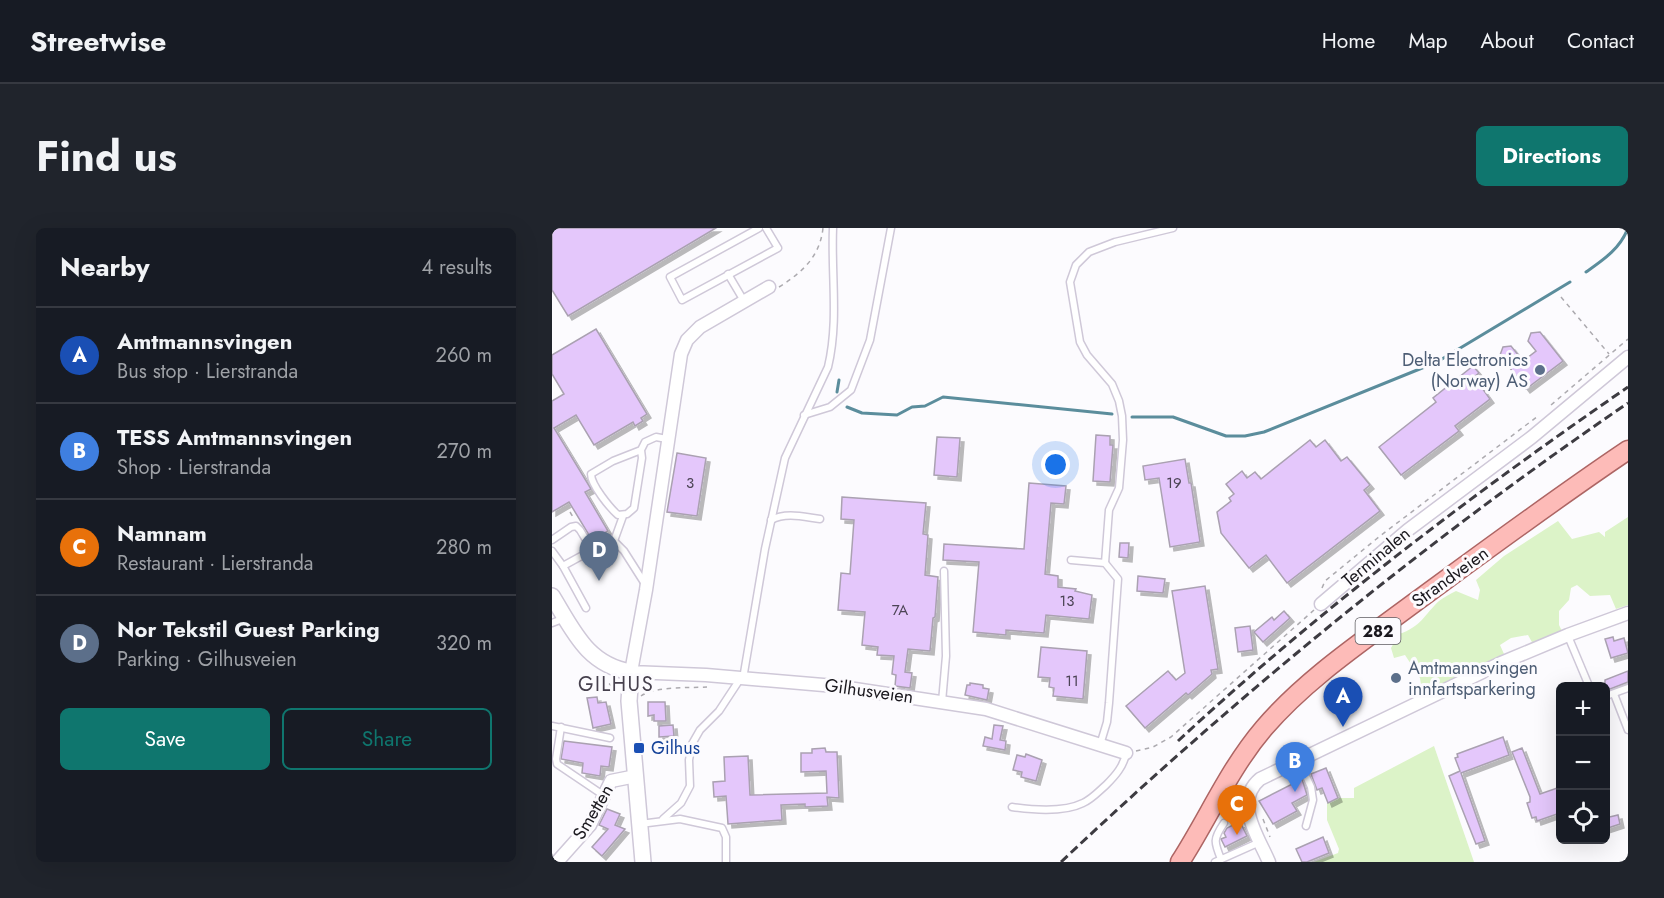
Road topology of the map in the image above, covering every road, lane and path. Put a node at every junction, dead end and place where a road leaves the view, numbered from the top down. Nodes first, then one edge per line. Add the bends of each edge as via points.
1 (759, 228) edge
2 (766, 228) edge
3 (823, 228) edge
4 (833, 228) edge
5 (891, 228) edge
6 (1173, 228) edge
7 (728, 274) junction
8 (774, 287) joint
9 (1562, 297) dead end
10 (745, 301) junction
11 (1628, 339) edge
12 (1610, 355) junction
13 (1628, 357) edge
14 (1546, 410) dead end
15 (804, 415) junction
16 (1538, 417) dead end
17 (667, 438) junction
18 (641, 450) junction
19 (1628, 450) edge
20 (623, 516) junction
21 (820, 519) dead end
22 (771, 520) junction
23 (552, 540) edge
24 (614, 541) junction
25 (592, 550) junction
26 (552, 551) edge
27 (1071, 560) dead end
28 (1106, 563) junction
29 (563, 566) junction
30 (944, 571) dead end
31 (646, 584) junction
32 (552, 596) edge
33 (1320, 604) junction
34 (586, 608) dead end
35 (1628, 613) edge
36 (559, 620) edge
37 (1568, 635) junction
38 (594, 657) junction
39 (631, 672) junction
40 (741, 679) junction
41 (1587, 682) edge
42 (709, 687) dead end
43 (1628, 688) edge
44 (1614, 694) junction
45 (618, 695) dead end
46 (1610, 695) edge
47 (637, 699) dead end
48 (942, 702) junction
49 (552, 726) edge
50 (561, 728) junction
51 (1628, 730) edge
52 (610, 738) dead end
53 (1100, 746) junction
54 (1126, 753) junction
55 (1299, 760) junction
56 (636, 777) junction
57 (603, 795) junction
58 (1012, 807) dead end
59 (663, 819) junction
60 (1224, 823) dead end
61 (640, 824) junction
62 (1306, 826) dead end
63 (1260, 842) junction
64 (1218, 861) edge
65 (557, 862) edge
66 (643, 862) edge
67 (726, 862) edge
68 (1180, 862) edge
69 (1269, 862) edge

1 - 7 lane via 670,277 682,300
2 - 7 lane via 778,248
3 - 8 path via 821,245 808,264
4 - 15 lane via 832,353
5 - 15 lane via 870,340 851,390 830,407
6 - 28 lane via 1089,252 1076,266 1070,282 1080,342 1112,384 1122,416 1119,488 1109,510
7 - 10 lane
8 - 10 street
9 - 12 path
10 - 17 street via 700,327 687,340 681,354
11 - 12 path
12 - 14 path
13 - 33 street, Terminalen
15 - 22 lane via 785,458
16 - 33 path via 1325,581
17 - 18 lane via 645,442
17 - 31 street
18 - 20 lane via 634,508
18 - 20 lane via 591,474 608,504
19 - 68 main road, Strandveien / 282 via 1401,613 1295,697 1237,763
20 - 24 lane
21 - 22 lane via 789,515
22 - 40 lane
23 - 25 lane via 576,526
24 - 25 lane
24 - 31 lane
25 - 29 lane
26 - 29 lane
27 - 28 lane
28 - 53 lane via 1118,579 1107,722
29 - 34 lane
30 - 48 lane via 946,656
31 - 39 street
32 - 36 street
33 - 54 path via 1171,737 1153,747
35 - 37 street
36 - 38 street
37 - 41 lane
37 - 55 street via 1468,678
38 - 39 street via 615,669
38 - 45 path via 594,666
39 - 40 street, Gilhusveien
39 - 56 street via 629,701
40 - 48 street, Gilhusveien via 835,686
40 - 59 lane via 692,744 690,786 681,803
42 - 47 path via 646,693
43 - 44 lane
44 - 46 lane
44 - 51 lane
48 - 53 street, Gilhusveien via 986,709
49 - 50 lane
50 - 52 lane
50 - 57 lane via 557,764
53 - 54 street, Gilhusveien
54 - 58 lane via 1117,772 1084,802 1064,808
55 - 62 lane via 1313,800
55 - 63 street via 1260,779 1247,796 1247,810
56 - 57 street, Smetten via 611,781
56 - 61 street
57 - 65 street, Smetten via 590,825
59 - 61 lane
59 - 67 lane via 722,828
60 - 64 lane via 1214,843
61 - 66 street
63 - 64 lane
63 - 69 street

